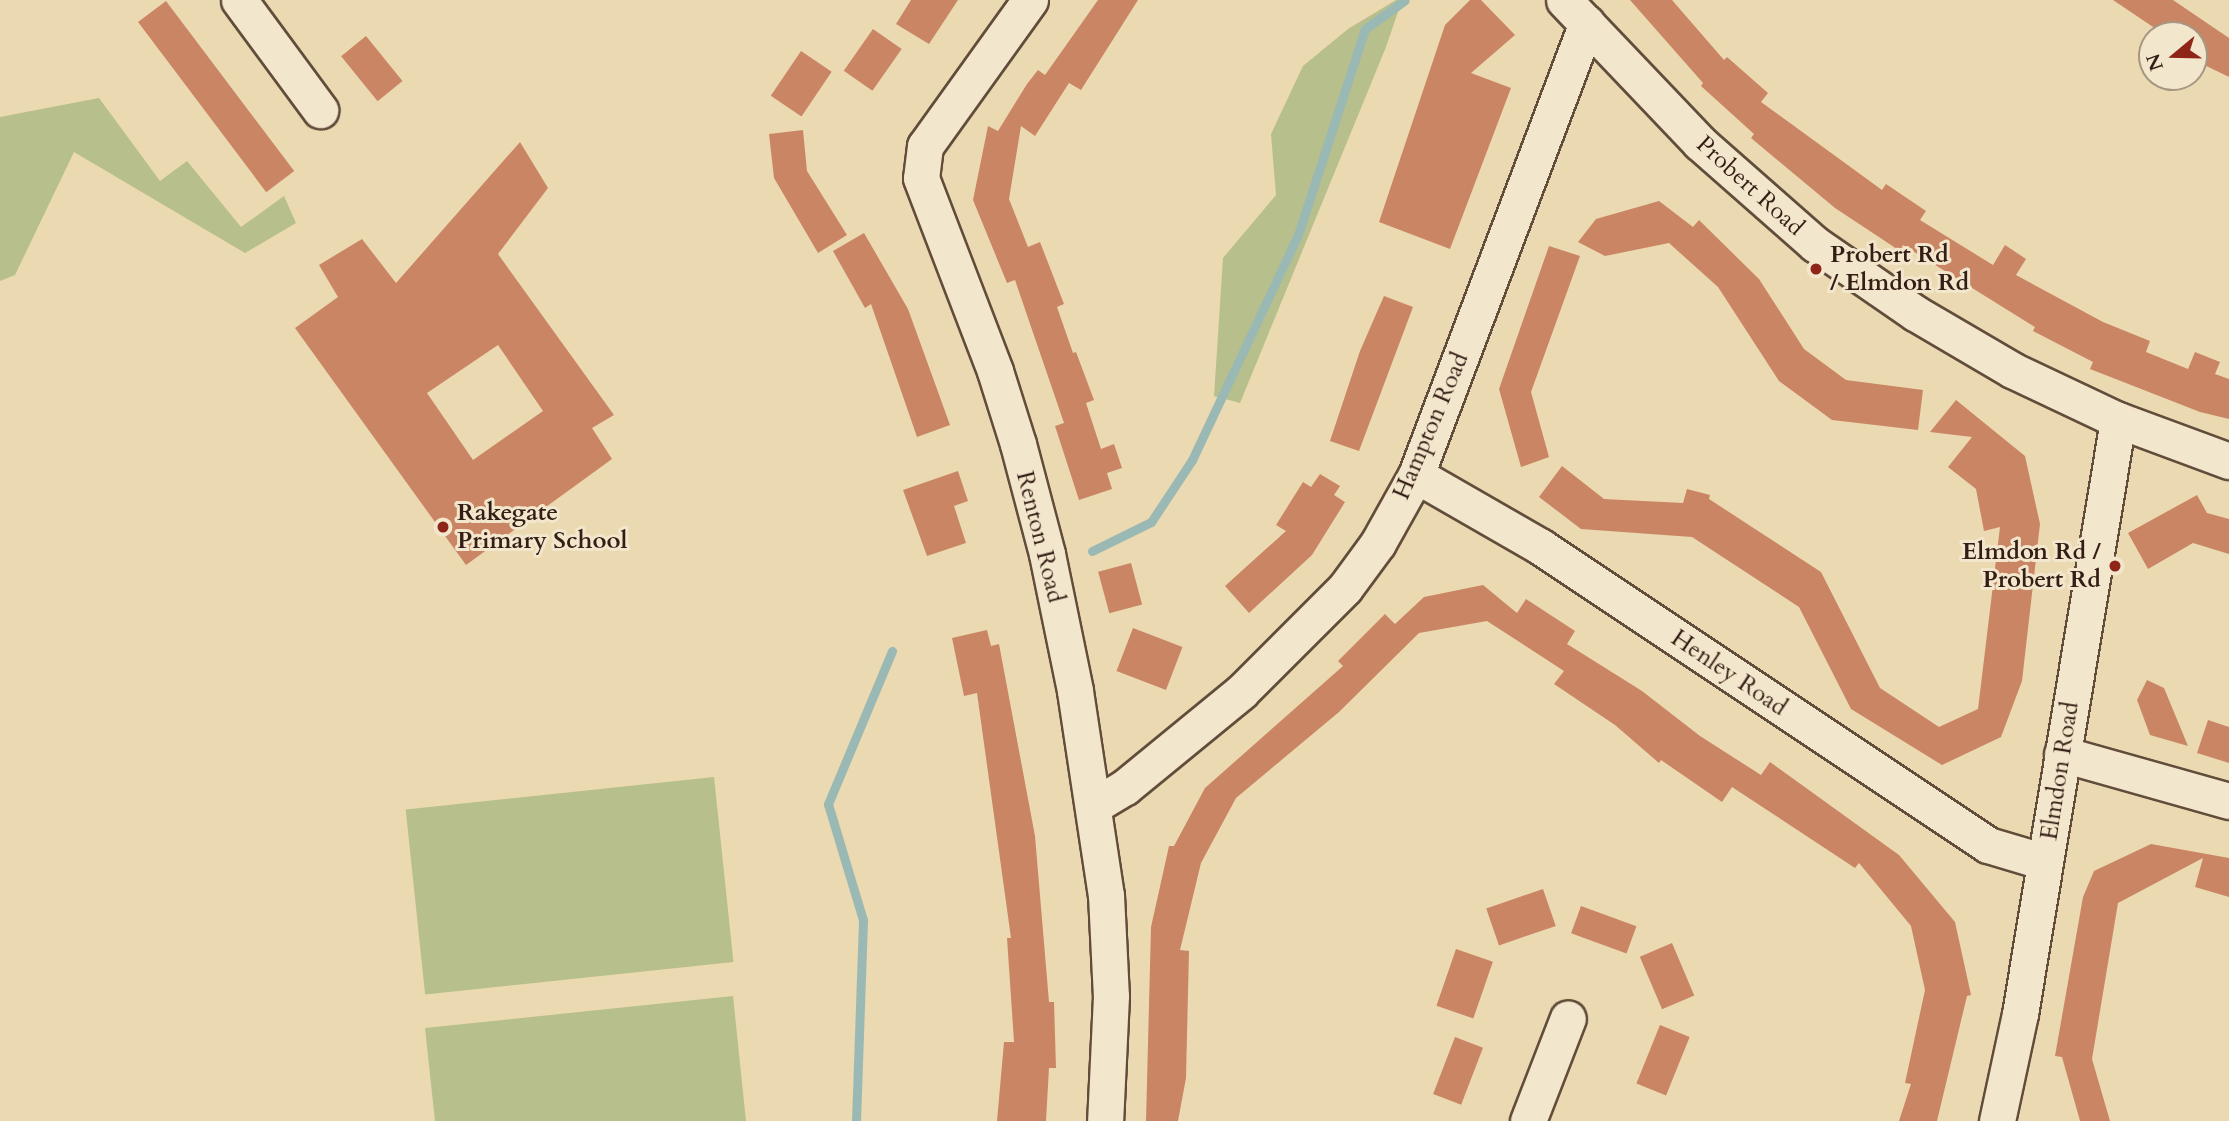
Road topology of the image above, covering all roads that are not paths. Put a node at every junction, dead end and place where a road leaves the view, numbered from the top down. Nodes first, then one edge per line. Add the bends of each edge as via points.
1 (239, 0) edge
2 (1030, 0) edge
3 (1575, 12) edge
4 (320, 110) dead end
5 (2119, 420) junction
6 (2229, 461) edge
7 (1416, 475) junction
8 (2062, 754) junction
9 (2229, 801) edge
10 (1095, 805) junction
11 (2045, 862) junction
12 (1569, 1018) dead end
13 (1105, 1121) edge
14 (1528, 1121) edge
15 (1997, 1121) edge

1 - 4 street
2 - 10 street, Renton Road via 925,146 921,177 1018,444 1047,554
3 - 5 street, Probert Road via 1700,143 1815,244 1915,313 2012,370
3 - 7 street, Hampton Road
5 - 6 street, Probert Road
5 - 8 street, Elmdon Road
7 - 10 street, Hampton Road via 1378,543 1345,588 1241,692 1125,787
7 - 11 street, Henley Road via 1541,547 1988,845
8 - 9 street
8 - 11 street, Elmdon Road
10 - 13 street, Renton Road via 1111,996
11 - 15 street, Elmdon Road
12 - 14 street

